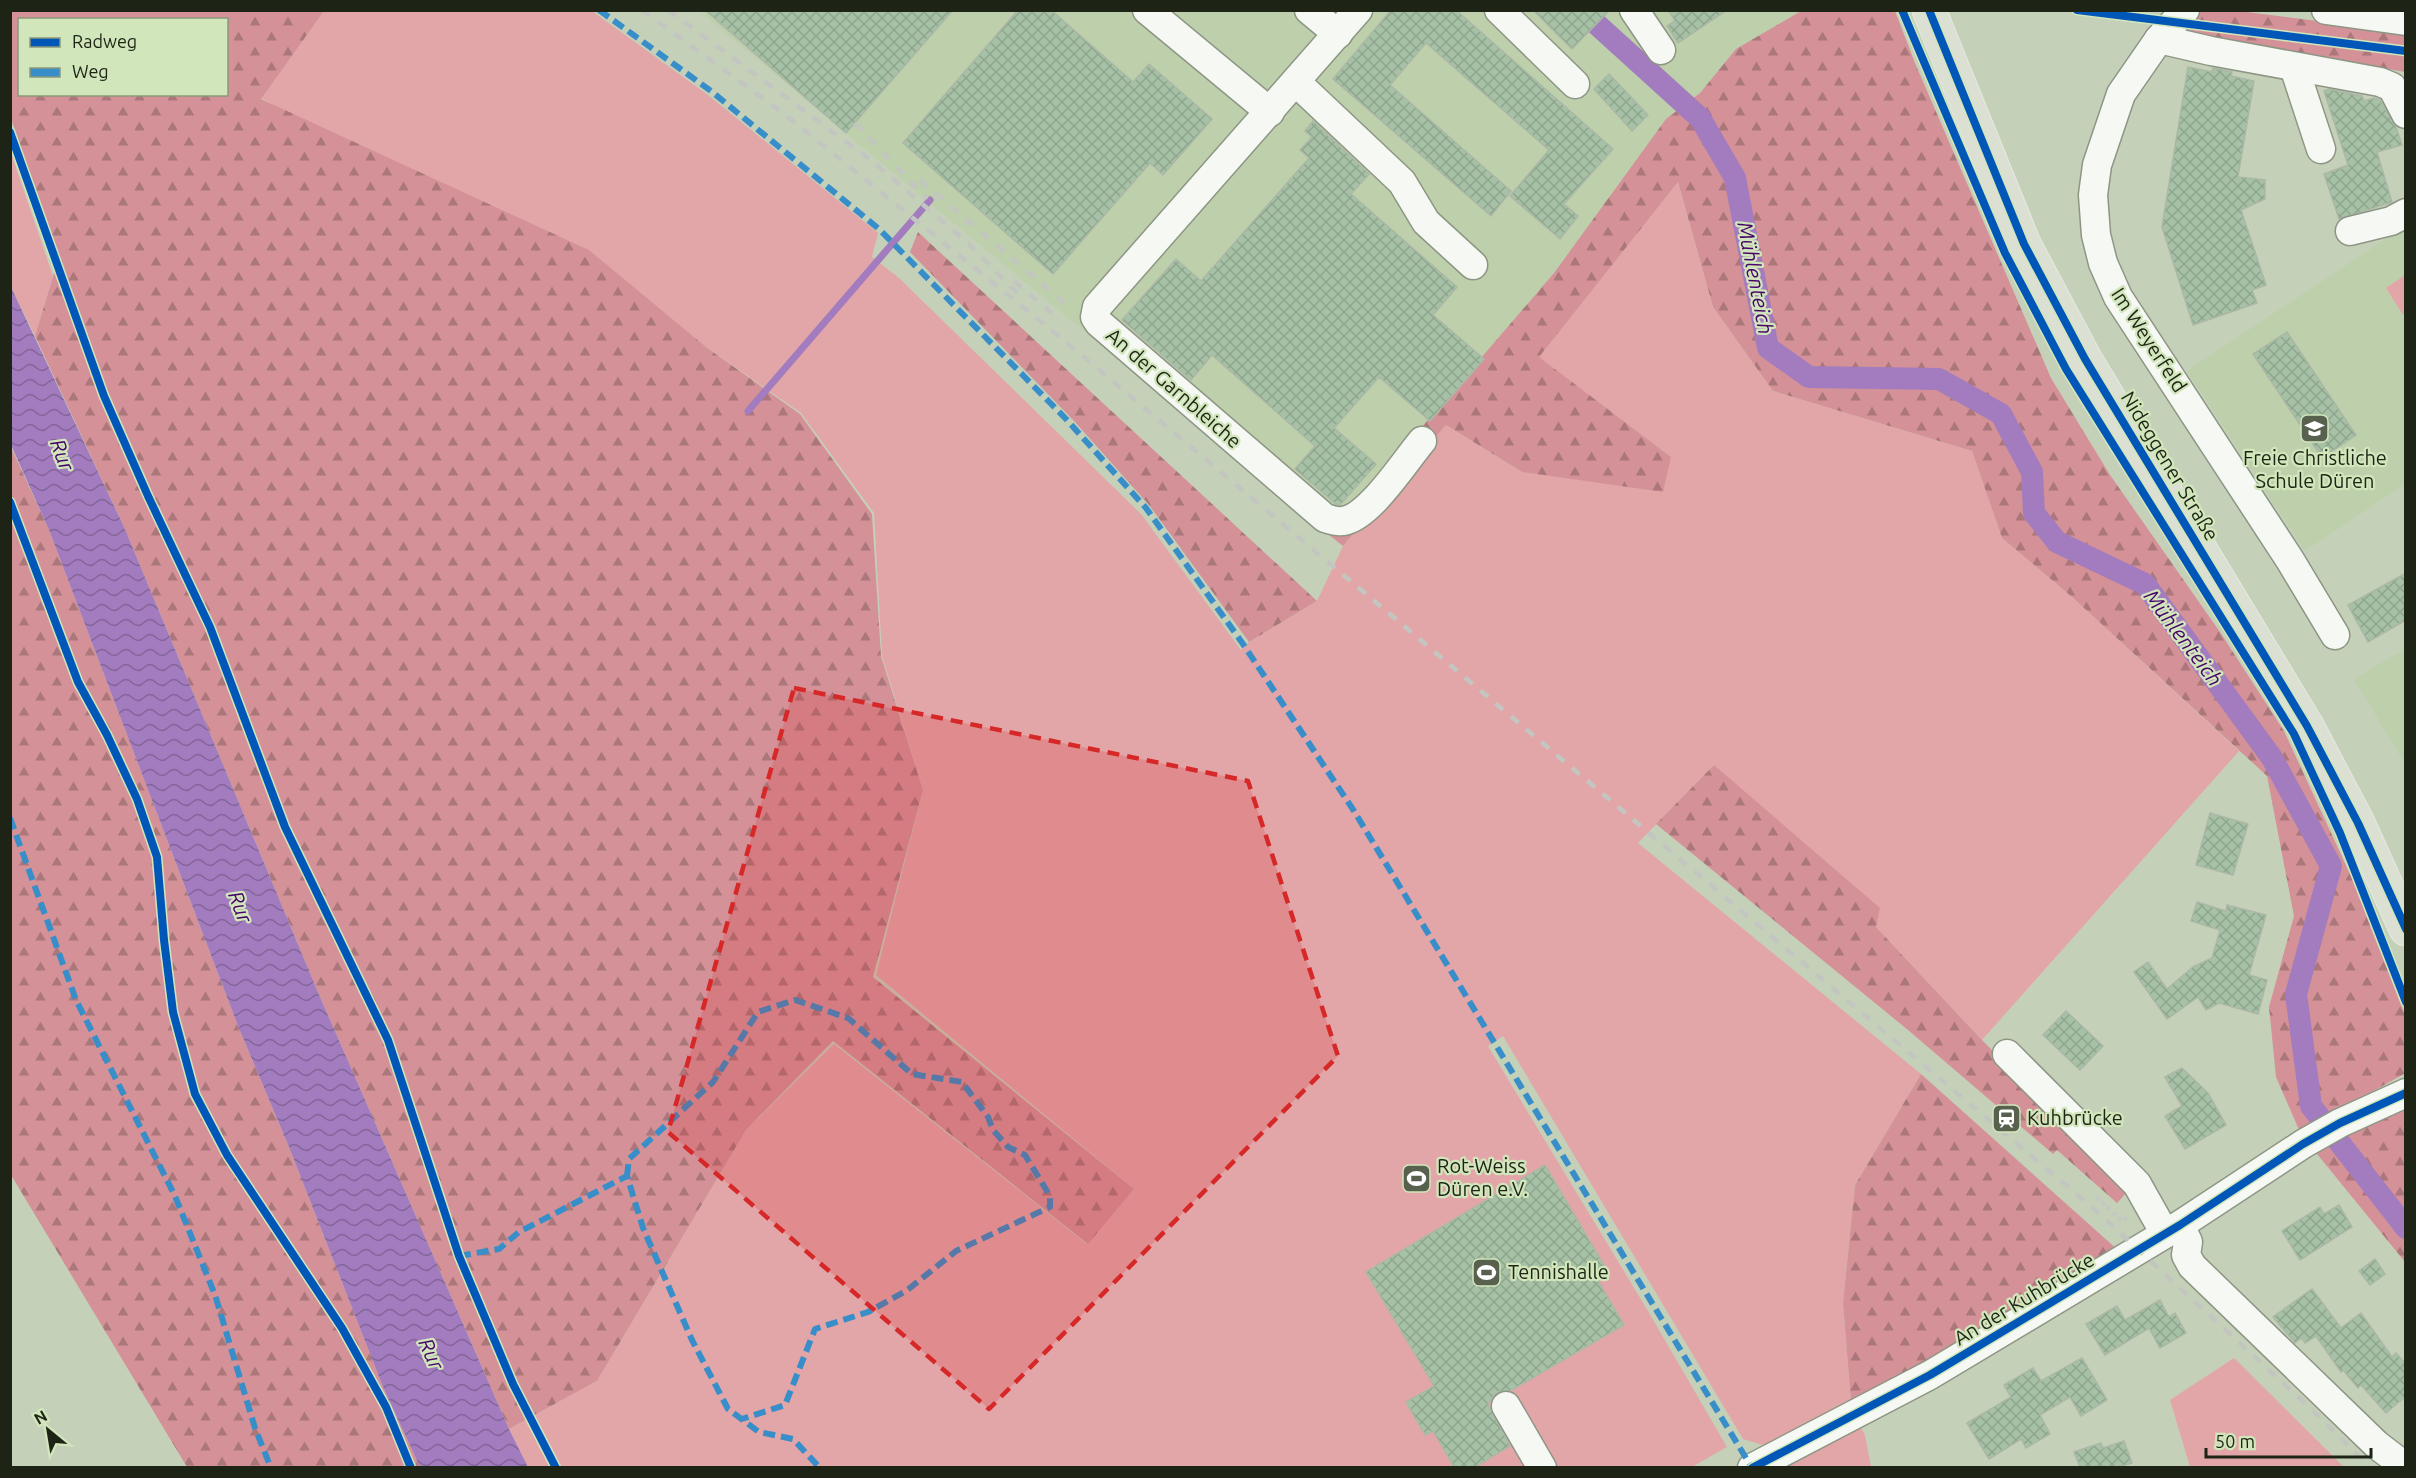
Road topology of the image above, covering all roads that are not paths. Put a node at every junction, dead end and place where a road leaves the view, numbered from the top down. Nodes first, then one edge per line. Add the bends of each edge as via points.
1 (1147, 10) edge
2 (1309, 10) edge
3 (1358, 10) edge
4 (1499, 10) edge
5 (1634, 10) edge
6 (1929, 10) edge
7 (2185, 10) edge
8 (2326, 10) edge
9 (2406, 21) edge
10 (1338, 34) junction
11 (2159, 39) junction
12 (1661, 50) dead end
13 (2294, 67) junction
14 (1296, 82) junction
15 (1575, 84) dead end
16 (1270, 112) junction
17 (2406, 114) edge
18 (2321, 149) dead end
19 (2406, 213) edge
20 (2350, 231) dead end
21 (1473, 265) dead end
22 (1422, 441) dead end
23 (2335, 635) dead end
24 (2406, 929) edge
25 (2007, 1054) dead end
26 (2406, 1093) edge
27 (2172, 1228) junction
28 (1506, 1406) dead end
29 (1542, 1467) edge
30 (1752, 1467) edge
31 (2406, 1467) edge

1 - 16 street
2 - 10 street
3 - 10 street, An der Garnbleiche
4 - 15 street
5 - 12 street
6 - 24 main road, Nideggener Straße via 2030,254 2085,359 2307,726 2358,823
7 - 11 street, Im Weyerfeld
8 - 9 street
10 - 14 street, An der Garnbleiche
11 - 13 street
11 - 23 street, Im Weyerfeld via 2121,94 2097,165 2093,195 2103,263 2118,297
13 - 17 street via 2392,87
13 - 18 street
14 - 16 street, An der Garnbleiche
14 - 21 street via 1402,182 1426,222
16 - 22 street, An der Garnbleiche via 1097,307 1095,317 1324,518 1344,521 1358,516
19 - 20 street via 2391,221
25 - 27 street via 2137,1184
26 - 27 street, An der Kuhbrücke via 2340,1123
27 - 30 street, An der Kuhbrücke via 1930,1375
27 - 31 street via 2188,1242 2186,1255 2192,1266 2377,1445
28 - 29 street

